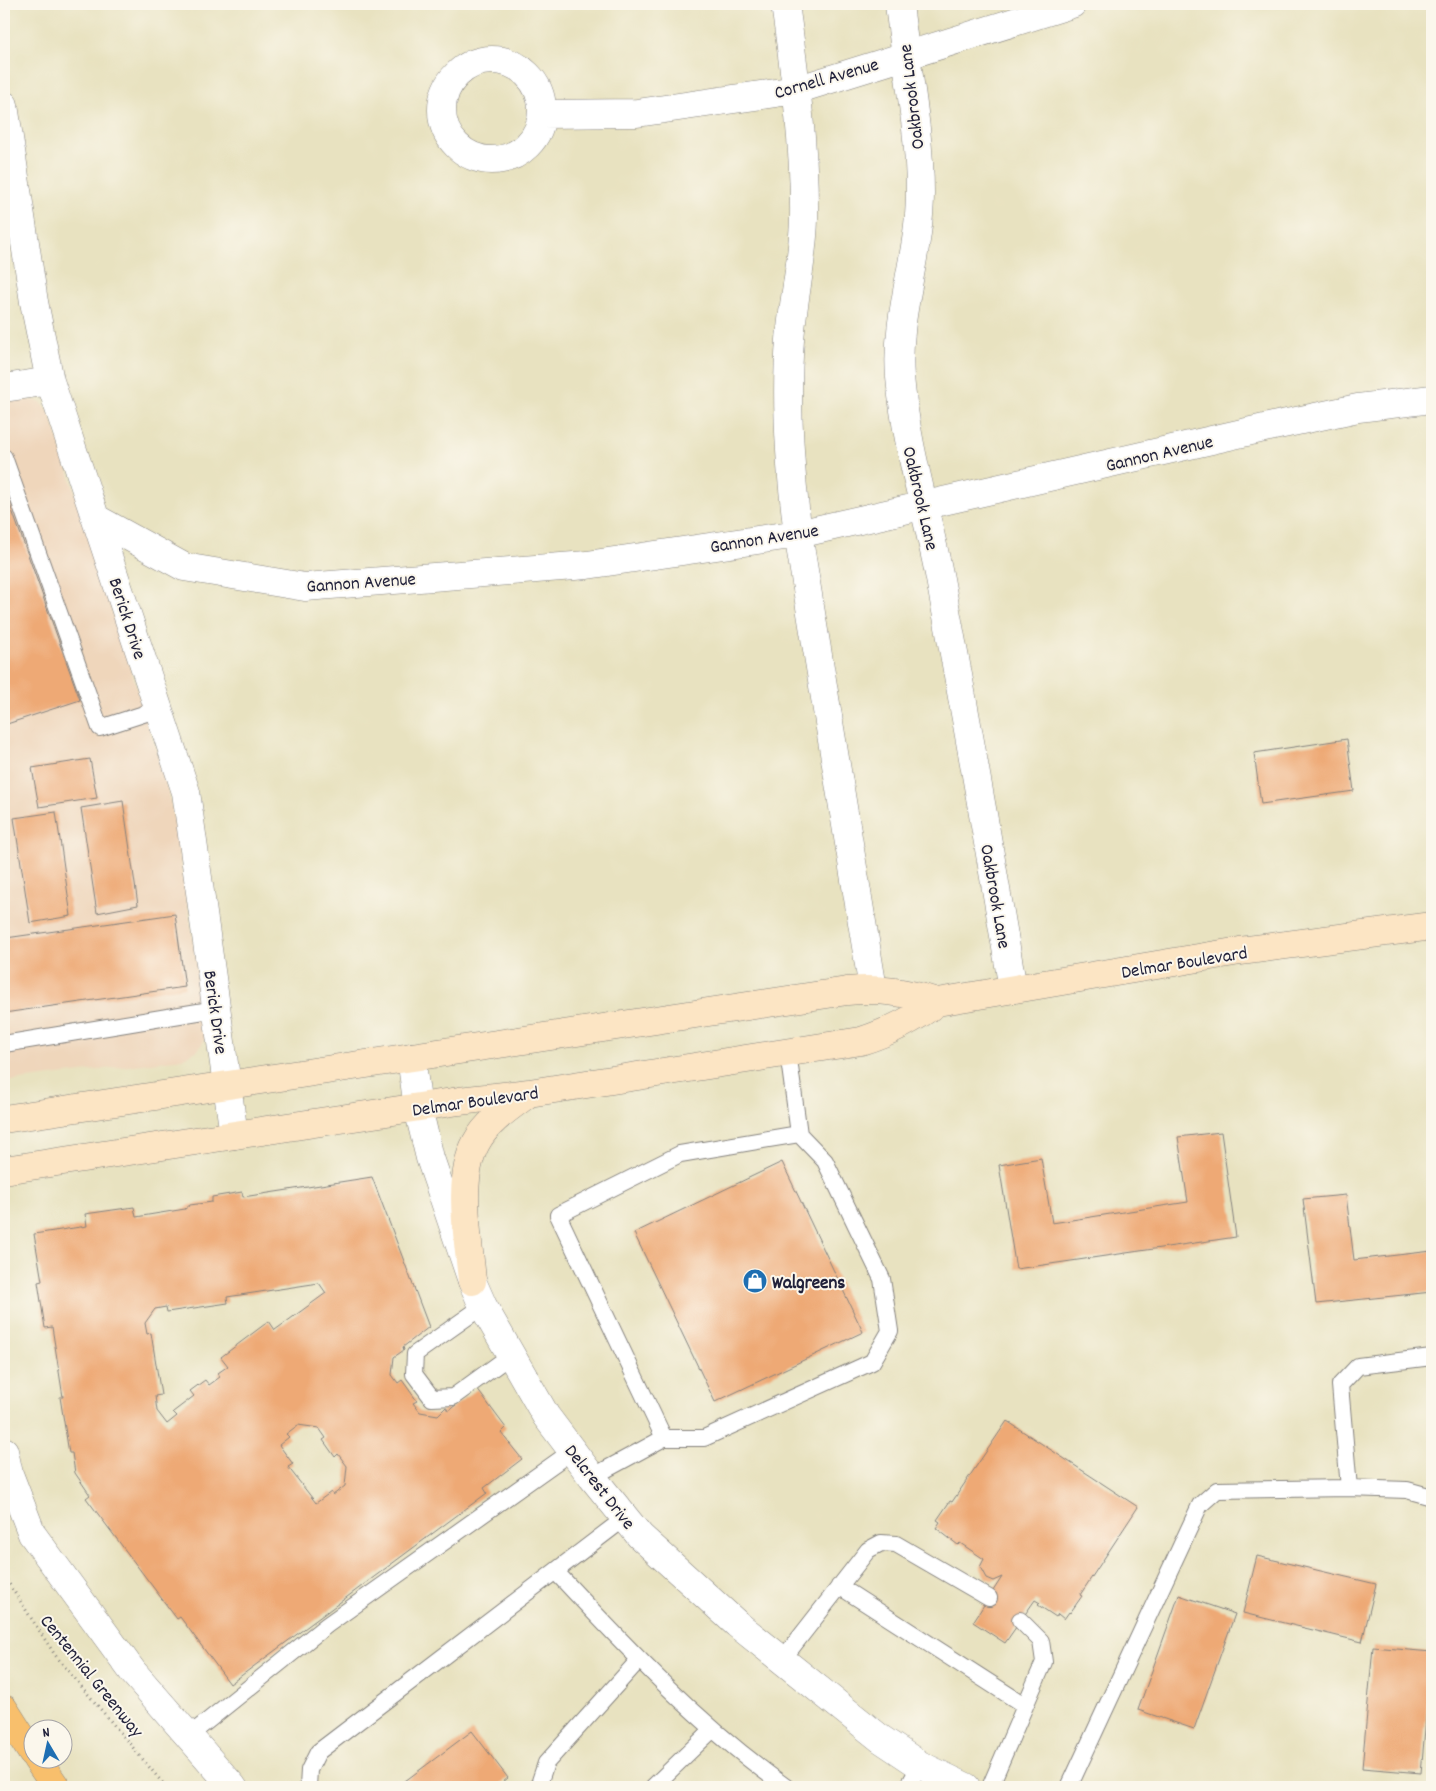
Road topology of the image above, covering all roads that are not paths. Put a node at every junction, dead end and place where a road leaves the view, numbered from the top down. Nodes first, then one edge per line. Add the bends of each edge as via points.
1 (785, 4) edge
2 (899, 4) edge
3 (1072, 4) edge
4 (905, 55) junction
5 (796, 90) junction
6 (4, 105) edge
7 (544, 114) dead end
8 (50, 381) junction
9 (4, 388) edge
10 (1432, 399) edge
11 (4, 457) edge
12 (924, 505) junction
13 (98, 519) junction
14 (798, 534) junction
15 (159, 709) junction
16 (1432, 926) edge
17 (873, 989) junction
18 (1013, 989) junction
19 (937, 1002) junction
20 (216, 1009) junction
21 (4, 1044) edge
22 (788, 1052) junction
23 (411, 1057) junction
24 (227, 1085) junction
25 (529, 1093) junction
26 (418, 1108) junction
27 (4, 1118) edge
28 (799, 1134) junction
29 (234, 1135) junction
30 (4, 1170) edge
31 (472, 1281) junction
32 (483, 1306) junction
33 (511, 1354) junction
34 (1432, 1357) edge
35 (664, 1438) junction
36 (4, 1451) edge
37 (572, 1451) junction
38 (592, 1477) junction
39 (1349, 1488) junction
40 (1432, 1497) edge
41 (626, 1518) junction
42 (556, 1572) junction
43 (839, 1586) junction
44 (989, 1598) dead end
45 (1020, 1620) dead end
46 (782, 1660) junction
47 (638, 1661) junction
48 (1024, 1705) junction
49 (4, 1709) edge
50 (713, 1729) junction
51 (190, 1735) junction
52 (22, 1737) edge
53 (43, 1768) edge
54 (914, 1776) edge
55 (56, 1787) edge
56 (233, 1787) edge
57 (308, 1787) edge
58 (541, 1787) edge
59 (653, 1787) edge
60 (786, 1787) edge
61 (966, 1787) edge
62 (990, 1787) edge
63 (1069, 1787) edge

1 - 5 street
2 - 4 street, Oakbrook Lane
3 - 4 street, Cornell Avenue
4 - 5 street, Cornell Avenue
4 - 12 street, Oakbrook Lane via 920,193 901,329 900,375 910,443
5 - 7 street, Cornell Avenue via 637,113
5 - 14 street via 804,161 804,222 790,340 788,396 791,480
6 - 8 street, Berick Drive via 34,302
8 - 9 street
8 - 13 street, Berick Drive
10 - 12 street, Gannon Avenue via 1358,408
11 - 15 lane via 100,728
12 - 14 street, Gannon Avenue
12 - 18 street, Oakbrook Lane via 974,758
13 - 14 street, Gannon Avenue via 184,567 305,587 587,565
13 - 15 street, Berick Drive
14 - 17 street
15 - 20 street, Berick Drive via 186,792
16 - 18 main road, Delmar Boulevard via 1249,950
17 - 19 main road, Delmar Boulevard via 905,992
17 - 23 main road, Delmar Boulevard
18 - 19 main road, Delmar Boulevard
19 - 22 main road, Delmar Boulevard via 888,1033
20 - 21 lane
20 - 24 street, Berick Drive
22 - 25 main road, Delmar Boulevard
22 - 28 lane
23 - 24 main road, Delmar Boulevard
23 - 26 street, Delcrest Drive
24 - 27 main road, Delmar Boulevard
24 - 29 street, Berick Drive
25 - 26 main road, Delmar Boulevard
25 - 31 main road via 488,1127 470,1156 466,1184
26 - 29 main road, Delmar Boulevard
26 - 31 street, Delcrest Drive via 441,1196
28 - 35 lane via 825,1161 882,1279 890,1331 872,1362 704,1438
28 - 35 lane via 680,1154 558,1215
29 - 30 main road, Delmar Boulevard
31 - 32 street, Delcrest Drive
32 - 33 street, Delcrest Drive
32 - 33 lane via 415,1354 414,1374 432,1398 453,1397
33 - 37 street, Delcrest Drive via 546,1416
34 - 39 lane via 1358,1366 1340,1385
35 - 38 lane
36 - 51 street via 9,1474 32,1534 134,1672
37 - 38 street, Delcrest Drive
37 - 51 lane via 327,1625
38 - 41 street, Delcrest Drive
39 - 40 lane via 1407,1490
39 - 63 lane via 1217,1490 1200,1504
41 - 42 lane
41 - 46 street, Delcrest Drive via 654,1549
42 - 47 lane
42 - 57 lane via 318,1752 309,1770
43 - 44 lane via 868,1550 881,1543 896,1544
43 - 46 lane
43 - 48 lane
45 - 48 lane via 1041,1641 1044,1662
46 - 54 street, Delcrest Drive via 881,1739
47 - 50 lane
47 - 58 lane via 546,1763
48 - 62 lane via 1016,1731
49 - 52 highway
50 - 59 lane
50 - 60 lane
51 - 56 street
53 - 55 highway
54 - 61 street, Delcrest Drive

